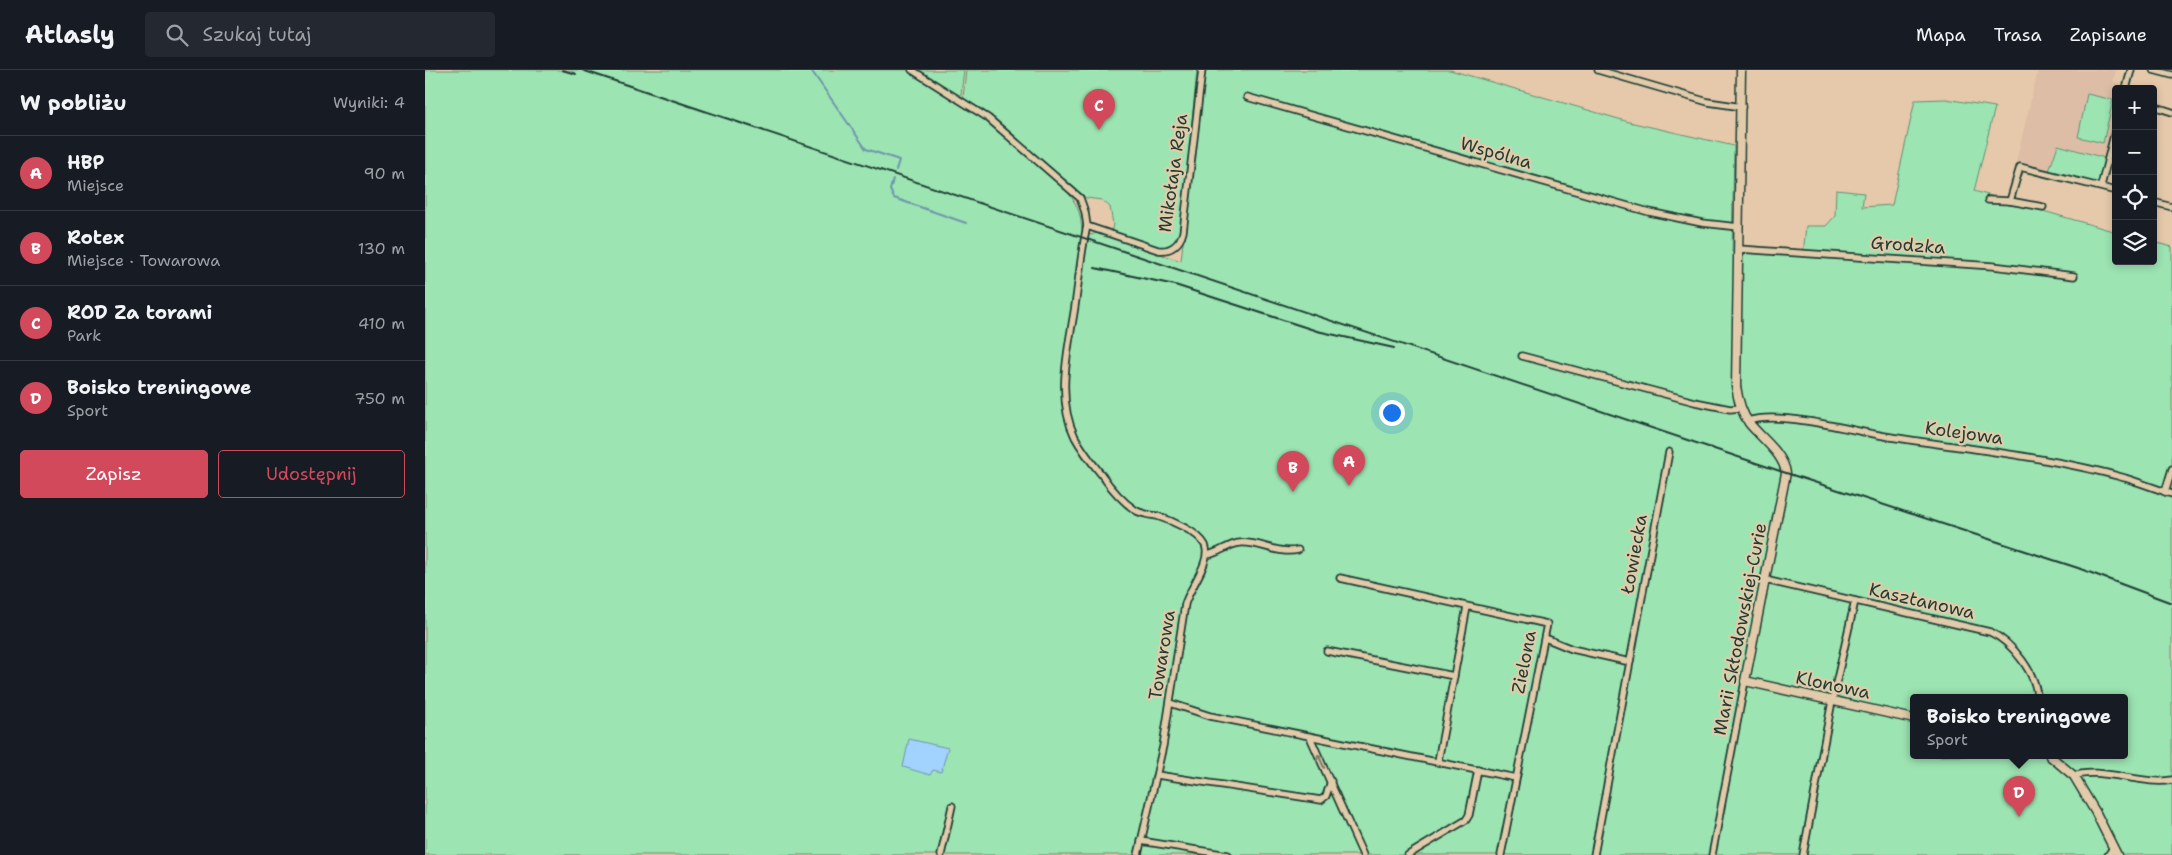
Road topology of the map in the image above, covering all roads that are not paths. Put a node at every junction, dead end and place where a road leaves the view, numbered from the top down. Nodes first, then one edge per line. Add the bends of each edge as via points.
1 (912, 70) edge
2 (1202, 70) edge
3 (1598, 70) edge
4 (1741, 70) edge
5 (2131, 70) edge
6 (2153, 70) edge
7 (2172, 75) edge
8 (2127, 85) edge
9 (1247, 97) dead end
10 (1741, 107) junction
11 (2157, 107) edge
12 (2172, 112) edge
13 (2115, 130) edge
14 (2101, 186) junction
15 (2112, 189) edge
16 (1988, 200) dead end
17 (2011, 201) junction
18 (2157, 203) edge
19 (2043, 207) dead end
20 (2172, 207) edge
21 (1087, 226) junction
22 (1739, 227) junction
23 (1739, 249) junction
24 (2074, 276) dead end
25 (1522, 356) dead end
26 (1741, 408) junction
27 (1748, 422) junction
28 (1669, 452) dead end
29 (2172, 469) edge
30 (2165, 492) junction
31 (2172, 494) edge
32 (1298, 550) dead end
33 (1207, 555) junction
34 (1340, 578) dead end
35 (1765, 580) junction
36 (1855, 601) junction
37 (1467, 607) junction
38 (1545, 638) junction
39 (1327, 652) dead end
40 (1630, 662) junction
41 (1454, 676) junction
42 (1745, 681) junction
43 (2036, 694) edge
44 (1832, 700) junction
45 (1170, 703) junction
46 (1910, 718) edge
47 (1311, 739) junction
48 (2053, 759) edge
49 (1439, 761) junction
50 (1478, 770) junction
51 (1157, 775) junction
52 (2073, 776) junction
53 (1516, 778) junction
54 (2172, 780) edge
55 (1331, 781) junction
56 (952, 806) dead end
57 (1141, 841) junction
58 (2115, 851) edge
59 (1219, 854) edge
60 (941, 855) edge
61 (1138, 855) edge
62 (1228, 855) edge
63 (1363, 855) edge
64 (1407, 855) edge
65 (1501, 855) edge
66 (1594, 855) edge
67 (1712, 855) edge
68 (1803, 855) edge
69 (2107, 855) edge

1 - 21 street via 988,118 1066,184 1080,198
2 - 21 street, Mikołaja Reja via 1183,232 1178,243 1169,249 1158,250
3 - 10 street via 1708,102
4 - 10 street
5 - 8 street
6 - 7 street
9 - 22 street, Wspólna via 1649,212
10 - 22 street
11 - 12 street
13 - 14 street
14 - 15 street
14 - 17 street via 2020,167
16 - 17 street
17 - 19 street
18 - 20 street
21 - 33 street via 1065,379 1074,434 1094,466 1131,507 1168,520 1198,536 1205,544
22 - 23 street
23 - 24 street, Grodzka via 1993,266
23 - 26 street via 1736,386
25 - 26 street via 1695,402
26 - 27 street
27 - 30 street, Kolejowa via 1760,418 1797,421 2060,463 2125,478
27 - 35 street, Marii Skłodowskiej-Curie via 1781,460 1786,473
28 - 40 street, Łowiecka
29 - 30 street
30 - 31 street, Kolejowa
32 - 33 street via 1240,543
33 - 45 street, Towarowa via 1185,604
34 - 37 street, Zielona
35 - 36 street, Kasztanowa
35 - 42 street, Marii Skłodowskiej-Curie
36 - 43 street, Kasztanowa via 1997,635 2022,660
36 - 44 street
37 - 38 street, Zielona via 1547,624
37 - 41 street
38 - 40 street via 1572,649
38 - 53 street, Zielona
39 - 41 street
40 - 66 street, Łowiecka
41 - 49 street
42 - 44 street, Klonowa
42 - 67 street, Marii Skłodowskiej-Curie
44 - 46 street, Klonowa
44 - 68 street
45 - 47 street via 1210,716
45 - 51 street, Towarowa
47 - 49 street
55 -> 47 street
48 - 52 street
49 - 50 street
50 - 53 street
50 - 64 street via 1466,820
51 - 55 street via 1321,800 1326,796
51 - 57 street, Towarowa
52 - 54 street via 2086,773
52 - 58 street
53 - 65 street, Zielona
55 - 63 street
56 - 60 street
57 - 59 street
57 - 61 street, Towarowa
58 - 69 street
59 - 62 street

